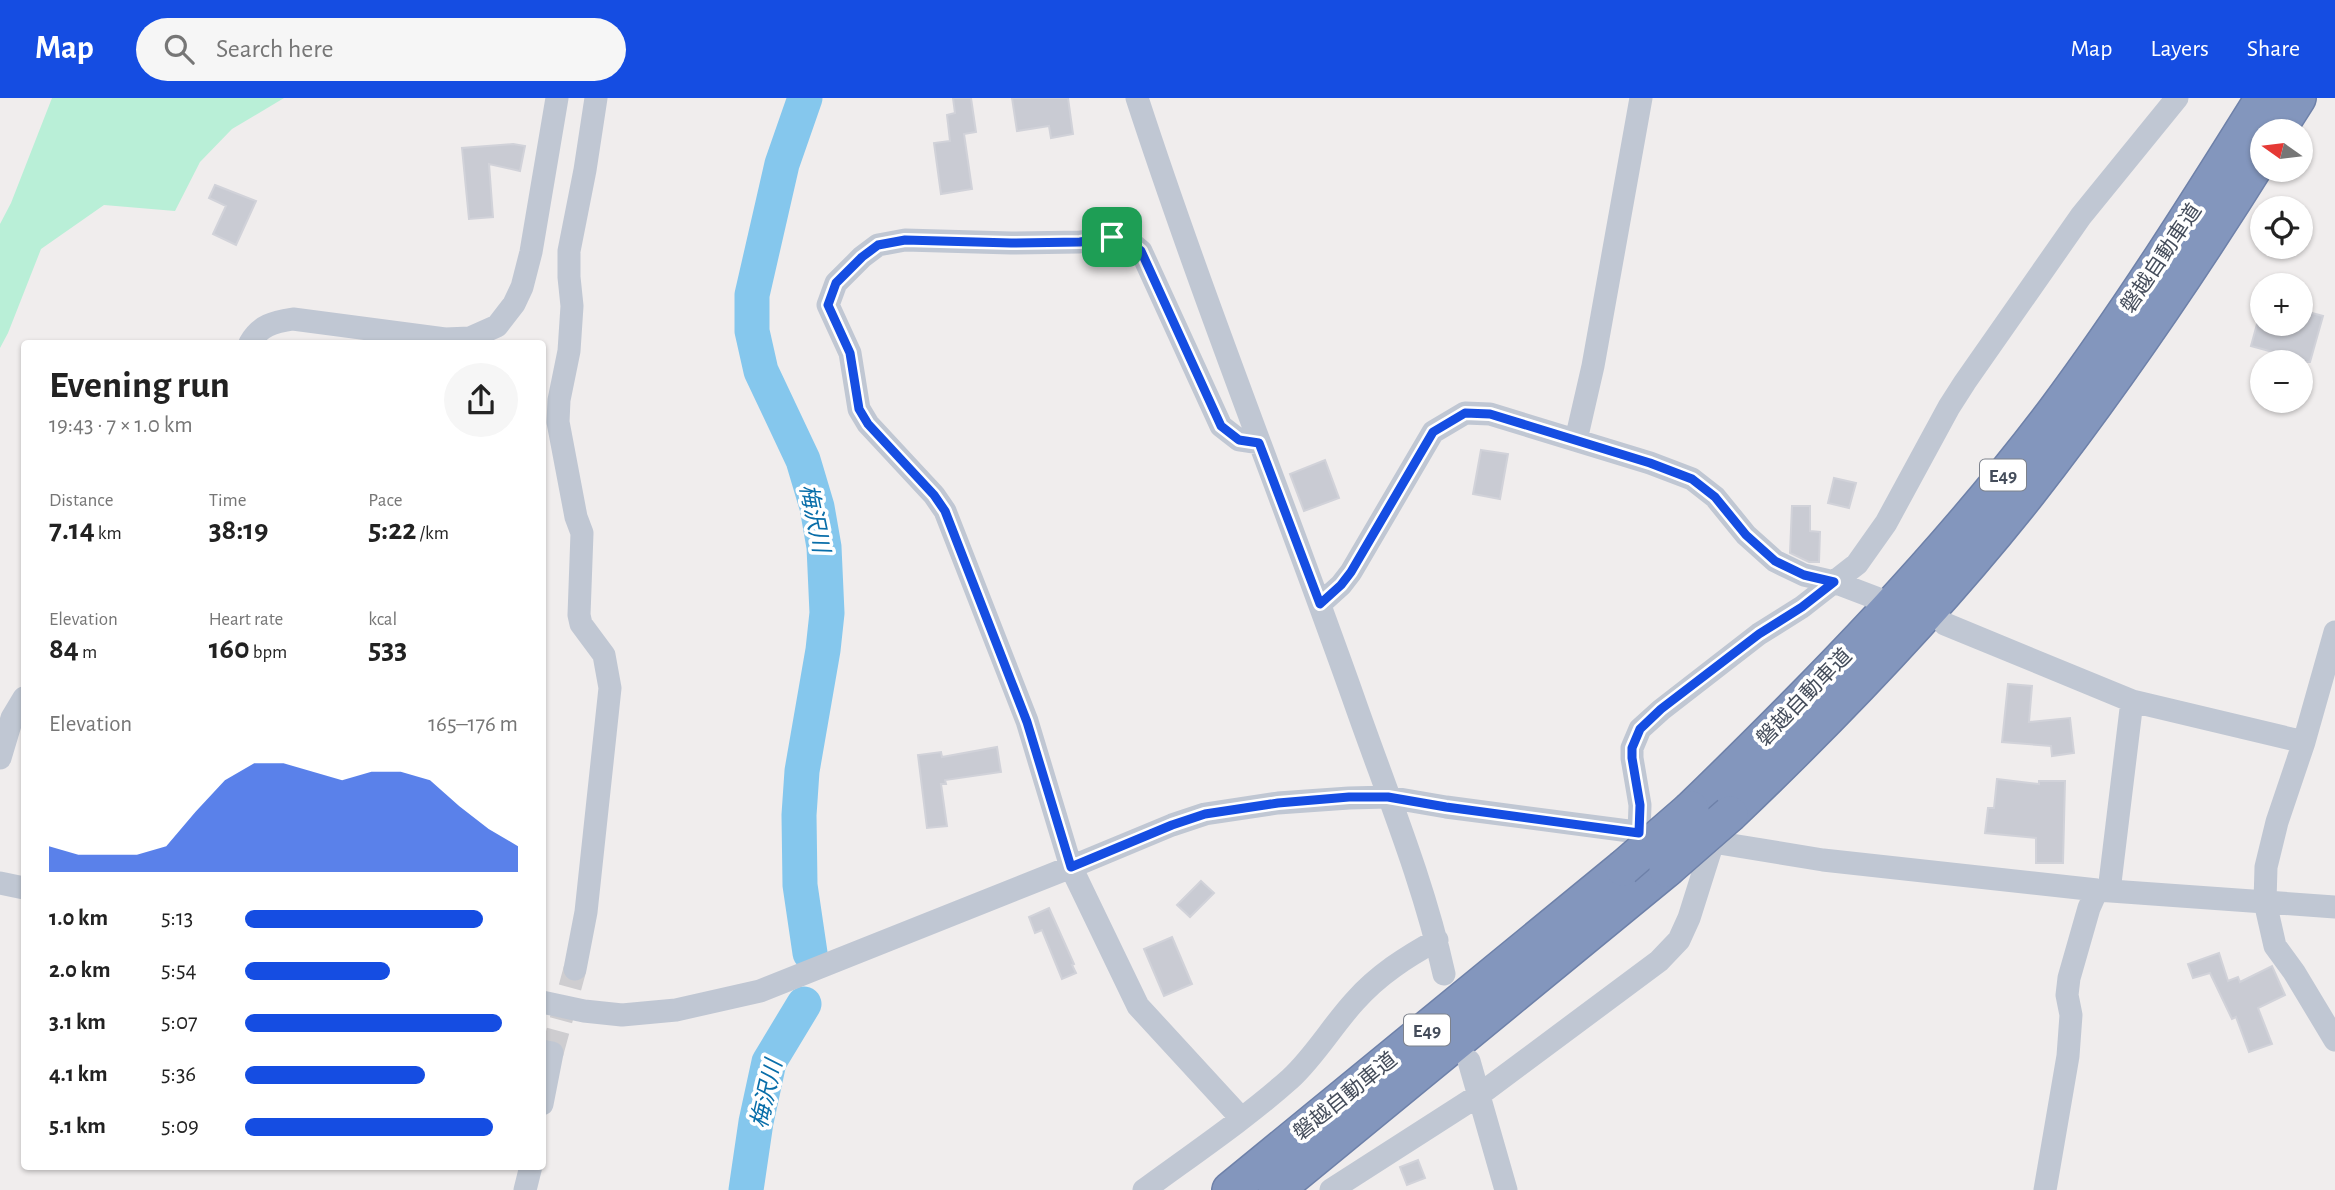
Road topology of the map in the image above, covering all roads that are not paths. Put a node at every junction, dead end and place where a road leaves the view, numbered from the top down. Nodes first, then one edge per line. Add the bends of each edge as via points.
1 (557, 98) edge
2 (596, 98) edge
3 (1137, 98) edge
4 (1641, 98) edge
5 (2177, 98) edge
6 (2263, 98) edge
7 (2298, 98) edge
8 (2285, 119) edge
9 (2250, 174) edge
10 (252, 340) edge
11 (1576, 440) junction
12 (1259, 443) junction
13 (1834, 582) junction
14 (1876, 598) dead end
15 (1320, 604) junction
16 (1945, 624) dead end
17 (2335, 632) edge
18 (2132, 701) junction
19 (21, 703) edge
20 (2304, 742) junction
21 (0, 758) edge
22 (1388, 797) junction
23 (1721, 828) junction
24 (1639, 833) junction
25 (1071, 867) junction
26 (0, 883) edge
27 (21, 887) edge
28 (2103, 891) junction
29 (2266, 902) junction
30 (2335, 907) edge
31 (1437, 940) junction
32 (575, 969) tunnel mouth
33 (1444, 974) dead end
34 (546, 1003) edge
35 (2335, 1040) edge
36 (546, 1052) tunnel mouth
37 (1469, 1061) dead end
38 (546, 1084) edge
39 (1479, 1095) junction
40 (1241, 1118) junction
41 (530, 1170) edge
42 (525, 1190) edge
43 (1144, 1190) edge
44 (1230, 1190) edge
45 (1276, 1190) edge
46 (1331, 1190) edge
47 (1506, 1190) edge
48 (2045, 1190) edge

1 - 10 street via 522,287 497,326 470,338 445,339 293,319 271,323
2 - 32 street via 569,251 572,306 558,422 582,533 580,624 604,655 611,688 586,912
3 - 12 street
4 - 11 street
5 - 13 street via 2081,216 1949,407 1869,548
6 - 44 highway, 磐越自動車道 / E49, bridge via 2200,200 2054,411 1958,531 1838,663 1690,809 1623,868
7 - 8 highway
9 - 23 highway, 磐越自動車道 / E49 via 2154,323 2028,492 1862,684
11 - 13 street via 1692,479 1775,561
11 - 15 street via 1490,414 1465,413 1447,422 1433,432 1341,585
12 - 15 street
12 - 25 street via 1239,440 1221,426 1141,251 1123,238 897,242 878,245 836,283 828,305 850,353 859,409 875,434 945,511 1027,722
13 - 14 street
13 - 24 street via 1759,634 1640,729 1632,748
15 - 22 street
16 - 18 street
17 - 20 street
18 - 20 street
18 - 28 street
19 - 21 street
20 - 29 street via 2266,867
22 - 24 street
22 - 25 street via 1278,803 1205,814
22 - 31 street
23 - 24 street
23 - 28 street via 1824,860
23 - 39 street via 1679,940 1659,961
23 - 45 highway, 磐越自動車道 / E49, bridge
25 - 34 street via 747,994 622,1016
25 - 40 street via 1138,1006
26 - 27 street
28 - 29 street
28 - 48 street via 2089,908 2068,978 2068,1056
29 - 30 street
29 - 35 street via 2275,946
31 - 33 street
31 - 40 street via 1409,955 1354,1001 1291,1078
36 - 38 street via 552,1053
37 - 39 street
39 - 46 street
39 - 47 street
40 - 43 street
41 - 42 street

